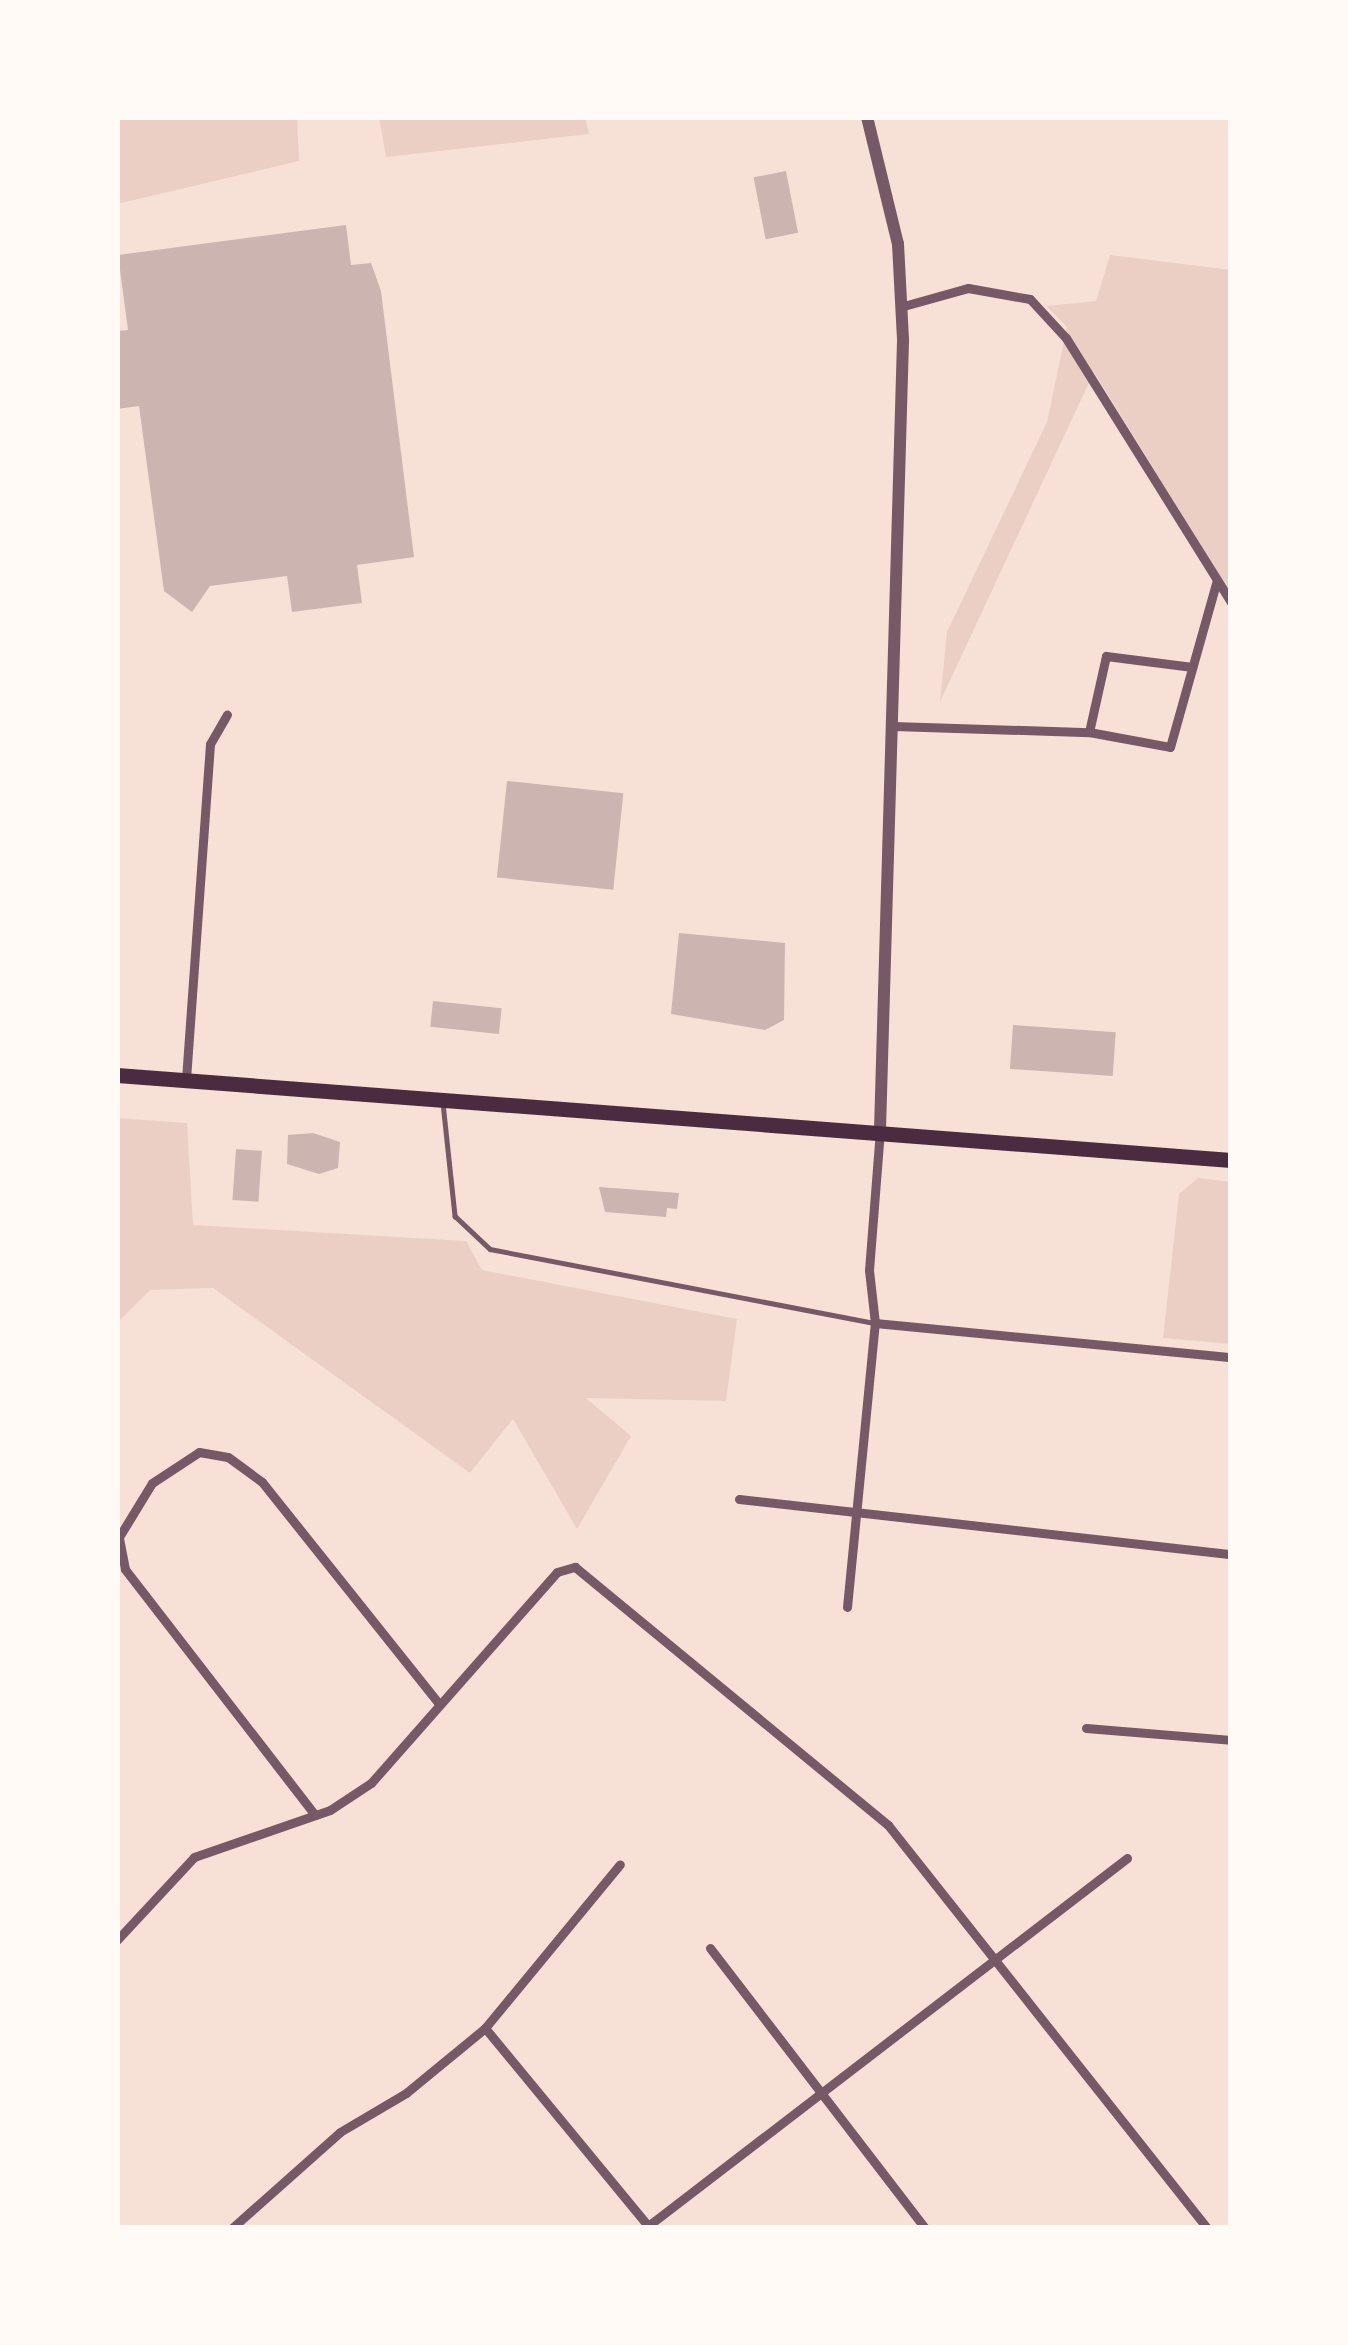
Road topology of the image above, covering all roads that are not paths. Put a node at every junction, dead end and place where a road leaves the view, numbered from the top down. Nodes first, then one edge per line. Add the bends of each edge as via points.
1 (867, 117) edge
2 (900, 307) junction
3 (1217, 579) junction
4 (1231, 602) edge
5 (1192, 667) junction
6 (227, 714) dead end
7 (893, 726) junction
8 (1089, 732) junction
9 (117, 1075) edge
10 (186, 1079) junction
11 (443, 1098) junction
12 (880, 1131) junction
13 (1231, 1160) edge
14 (875, 1323) junction
15 (1231, 1357) edge
16 (739, 1499) dead end
17 (855, 1513) junction
18 (1231, 1553) edge
19 (847, 1607) dead end
20 (439, 1704) junction
21 (1087, 1728) dead end
22 (1231, 1740) edge
23 (315, 1815) junction
24 (1127, 1858) dead end
25 (620, 1864) dead end
26 (117, 1940) edge
27 (710, 1948) dead end
28 (997, 1960) junction
29 (485, 2028) junction
30 (824, 2095) junction
31 (649, 2227) edge
32 (232, 2228) edge
33 (925, 2228) edge
34 (1208, 2228) edge

1 - 2 street via 898,244
2 - 3 street via 968,288 1030,298 1066,338
2 - 7 street
3 - 4 street
3 - 5 street
5 - 8 street via 1106,656
5 - 8 street via 1169,747
6 - 10 street via 210,743
7 - 8 street
7 - 12 street
9 - 10 main road
10 - 11 main road
11 - 12 main road
11 - 14 lane via 455,1216 490,1249
12 - 13 main road
12 - 14 street via 868,1270
14 - 15 street
14 - 17 street
16 - 17 street
17 - 18 street
17 - 19 street
20 - 23 street via 371,1783
20 - 23 street via 245,1469 228,1456 199,1452 152,1483 119,1537 125,1569
20 - 28 street via 571,1566 873,1811
21 - 22 street
23 - 26 street via 194,1857
24 - 28 street
25 - 29 street
27 - 30 street
28 - 30 street
28 - 34 street
29 - 31 street
29 - 32 street via 294,2168
30 - 31 street
30 - 33 street

